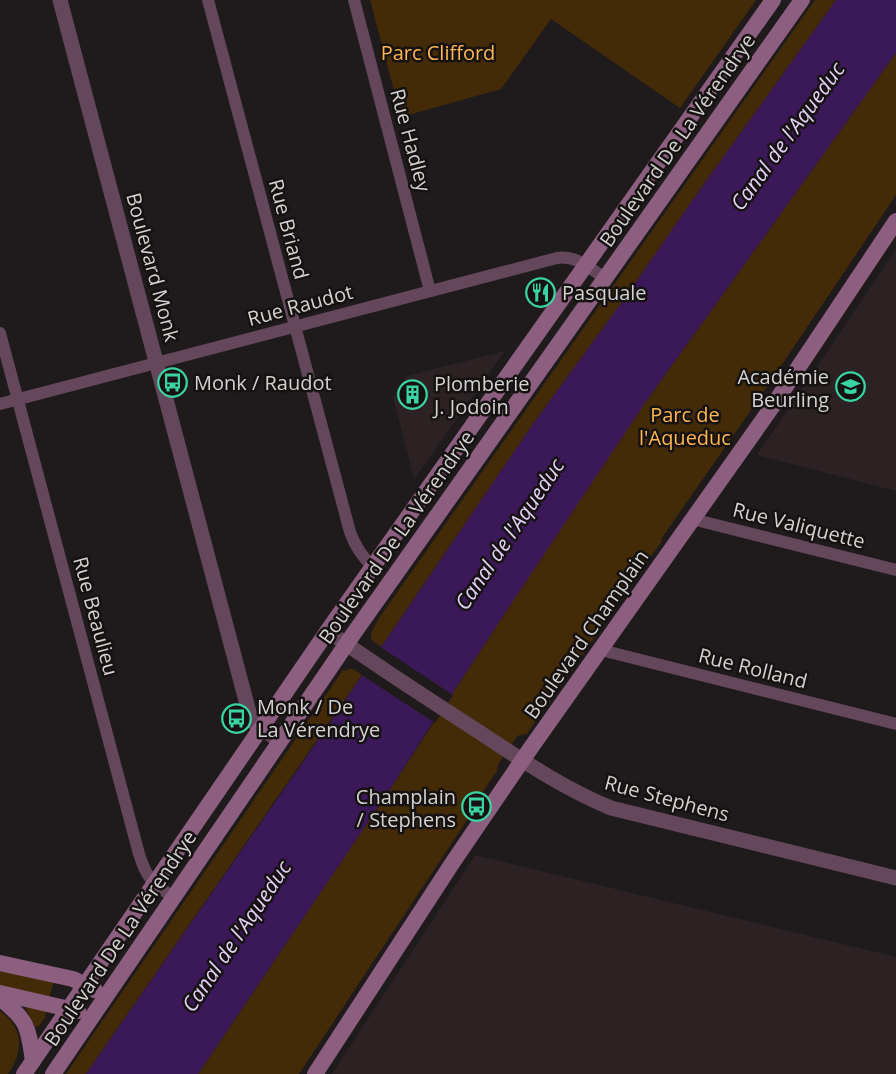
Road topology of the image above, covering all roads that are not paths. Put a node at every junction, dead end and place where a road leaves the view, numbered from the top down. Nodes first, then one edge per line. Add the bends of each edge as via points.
1 (60, 0) edge
2 (208, 0) edge
3 (354, 0) edge
4 (773, 0) edge
5 (802, 0) edge
6 (896, 221) edge
7 (586, 266) junction
8 (605, 278) junction
9 (430, 291) junction
10 (294, 326) junction
11 (0, 333) edge
12 (156, 363) junction
13 (18, 399) junction
14 (0, 404) edge
15 (692, 519) junction
16 (373, 567) junction
17 (896, 570) edge
18 (328, 631) junction
19 (347, 644) junction
20 (601, 650) junction
21 (896, 724) edge
22 (261, 729) junction
23 (280, 741) junction
24 (522, 760) junction
25 (896, 878) edge
26 (155, 885) junction
27 (173, 897) junction
28 (0, 963) edge
29 (86, 985) junction
30 (0, 996) edge
31 (106, 996) junction
32 (69, 1009) junction
33 (94, 1014) junction
34 (29, 1068) edge
35 (53, 1074) edge
36 (315, 1074) edge

1 - 12 street, Boulevard Monk
2 - 10 street, Rue Briand
3 - 9 street, Rue Hadley
4 - 7 main road, Boulevard De La Vérendrye
5 - 8 main road, Boulevard De La Vérendrye
6 - 15 main road, Boulevard Champlain
7 - 8 street, Rue Raudot
7 - 9 street, Rue Raudot via 574,258 557,258
7 - 16 main road, Boulevard De La Vérendrye
8 - 19 main road, Boulevard De La Vérendrye
9 - 10 street, Rue Raudot
10 - 12 street, Rue Raudot
10 - 16 street, Rue Briand via 353,542
11 - 13 street, Rue Beaulieu
12 - 13 street, Rue Raudot
12 - 22 street, Boulevard Monk via 249,712
13 - 14 street, Rue Raudot
13 - 26 street, Rue Beaulieu via 139,854
15 - 17 street, Rue Valiquette
15 - 20 main road, Boulevard Champlain
16 - 18 main road, Boulevard De La Vérendrye
18 - 19 street, Rue Stephens
18 - 22 main road, Boulevard De La Vérendrye
19 - 23 main road, Boulevard De La Vérendrye
19 - 24 street, Rue Stephens
20 - 21 street, Rue Rolland
20 - 24 main road, Boulevard Champlain
22 - 23 street, Boulevard Monk
22 - 26 main road, Boulevard De La Vérendrye
23 - 27 main road, Boulevard De La Vérendrye
24 - 25 street, Rue Stephens via 572,791 612,808
24 - 36 main road, Boulevard Champlain
26 - 27 street, Rue Beaulieu
26 - 29 main road, Boulevard De La Vérendrye
27 - 31 main road, Boulevard De La Vérendrye
28 - 29 main road
29 - 31 main road
29 - 32 main road, Boulevard De La Vérendrye
30 - 32 main road
30 - 34 main road via 25,1022 30,1039
31 - 33 main road, Boulevard De La Vérendrye
32 - 33 main road
32 - 34 main road, Boulevard De La Vérendrye
33 - 35 main road, Boulevard De La Vérendrye

